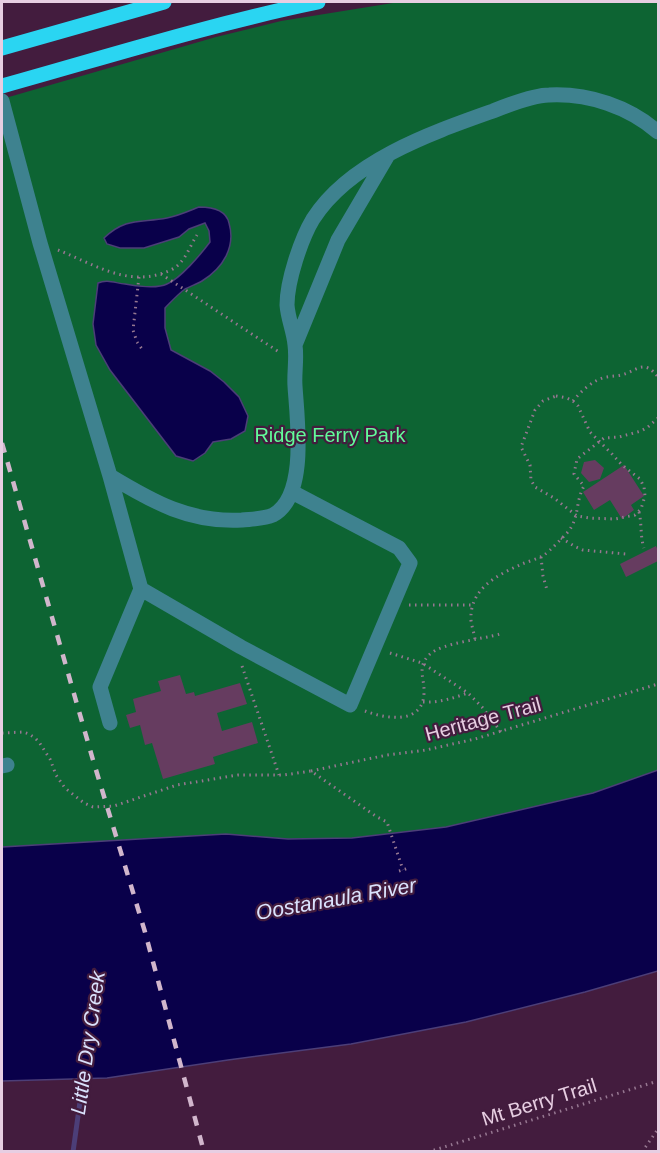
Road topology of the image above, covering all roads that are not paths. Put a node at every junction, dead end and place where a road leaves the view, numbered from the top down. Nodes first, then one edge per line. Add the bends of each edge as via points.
1 (164, 2) edge
2 (318, 2) edge
3 (2, 48) edge
4 (2, 86) edge
5 (2, 101) edge
6 (658, 132) edge
7 (388, 155) junction
8 (295, 345) junction
9 (111, 476) junction
10 (292, 492) junction
11 (141, 589) junction
12 (110, 723) dead end

1 - 3 main road
2 - 4 main road via 207,28
5 - 9 lane via 40,243
6 - 7 lane via 610,104 547,95 468,119
7 - 8 lane via 338,240
7 - 8 lane via 349,180 312,220 290,280 287,305
8 - 10 lane via 297,464
9 - 10 lane via 146,498 206,518 264,518 283,506
9 - 11 lane
10 - 11 lane via 399,548 410,563 350,705
11 - 12 lane via 100,687

